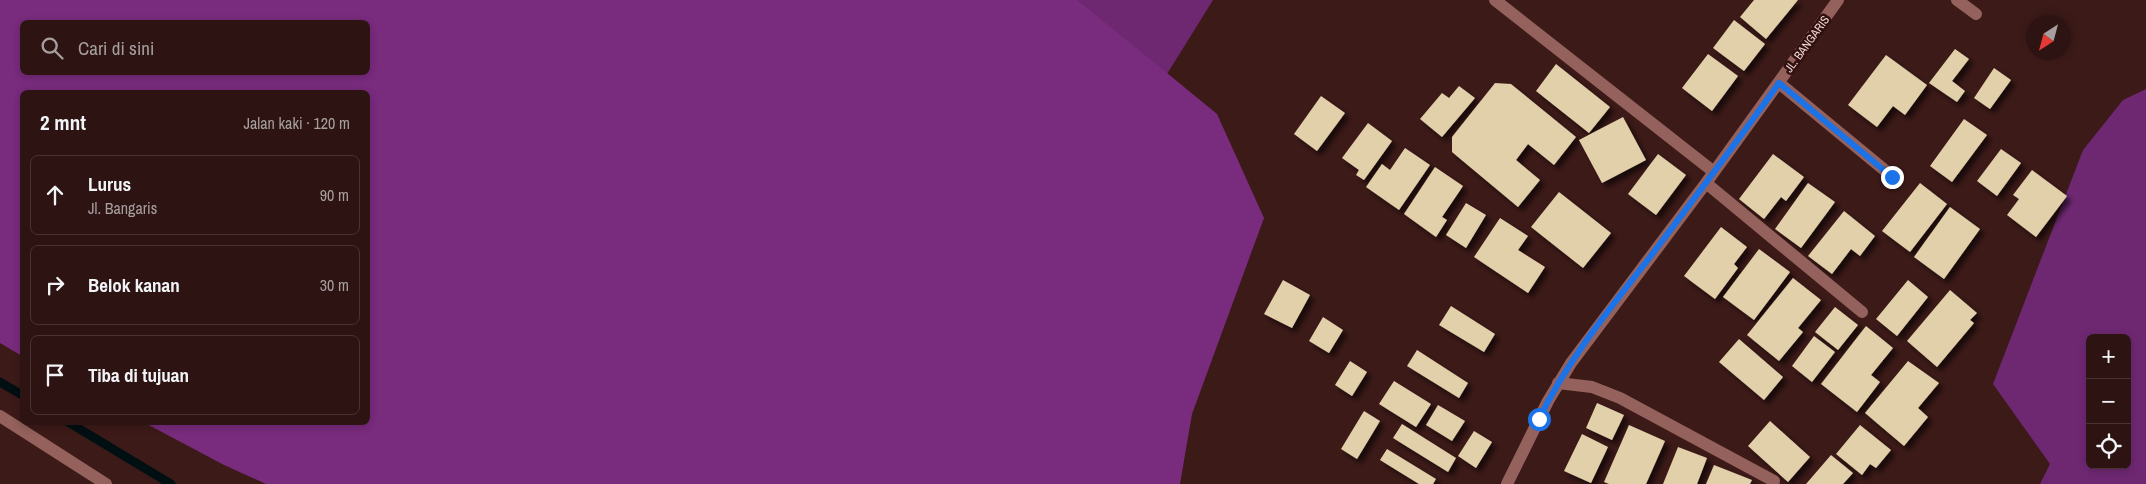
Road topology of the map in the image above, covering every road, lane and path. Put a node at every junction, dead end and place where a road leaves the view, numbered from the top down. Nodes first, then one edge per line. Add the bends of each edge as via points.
1 (1495, 0) edge
2 (1838, 0) edge
3 (1957, 0) edge
4 (1976, 14) dead end
5 (1779, 83) junction
6 (1714, 172) junction
7 (1892, 177) dead end
8 (1706, 183) junction
9 (1862, 312) dead end
10 (1558, 383) junction
11 (0, 416) edge
12 (1774, 481) dead end
13 (106, 484) edge
14 (1507, 484) edge

1 - 6 street
2 - 5 street, JL. BANGARIS
3 - 4 street
5 - 6 street, JL. BANGARIS
5 - 7 street
6 - 8 street, JL. BANGARIS
8 - 9 street
8 - 10 street, JL. BANGARIS
10 - 12 street via 1592,387 1620,398
10 - 14 street, JL. BANGARIS
11 - 13 street

